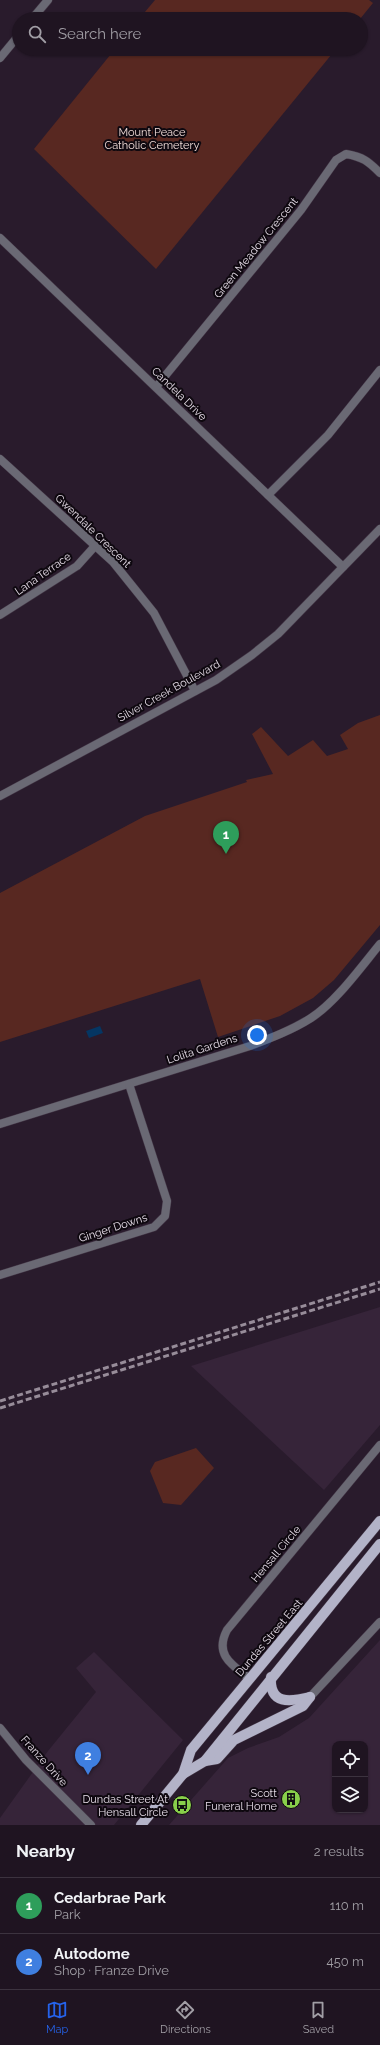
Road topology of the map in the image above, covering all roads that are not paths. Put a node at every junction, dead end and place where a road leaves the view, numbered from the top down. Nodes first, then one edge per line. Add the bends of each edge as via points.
1 (48, 0) edge
2 (38, 12) edge
3 (12, 43) edge
4 (0, 58) edge
5 (380, 173) edge
6 (0, 238) edge
7 (380, 370) edge
8 (156, 387) junction
9 (0, 459) edge
10 (268, 495) junction
11 (380, 529) edge
12 (95, 546) junction
13 (343, 566) junction
14 (0, 615) edge
15 (195, 691) junction
16 (0, 796) edge
17 (380, 944) edge
18 (129, 1084) junction
19 (0, 1124) edge
20 (0, 1275) edge
21 (380, 1444) edge
22 (380, 1521) edge
23 (380, 1544) edge
24 (380, 1622) edge
25 (271, 1677) junction
26 (250, 1679) junction
27 (310, 1697) junction
28 (0, 1728) edge
29 (205, 1761) junction
30 (183, 1774) junction
31 (90, 1825) edge
32 (141, 1825) edge

1 - 2 street
3 - 4 street
5 - 8 street, Green Meadow Crescent via 366,159 356,156 346,154 336,160 301,210
6 - 8 street, Candela Drive
7 - 10 street via 328,435
8 - 10 street, Candela Drive
9 - 12 street, Gwendale Crescent
10 - 13 street, Candela Drive
11 - 13 street, Silver Creek Boulevard
12 - 14 street, Lana Terrace via 77,566
12 - 15 street, Gwendale Crescent via 113,562 154,614
13 - 15 street, Silver Creek Boulevard via 278,634 216,680
15 - 16 street, Silver Creek Boulevard
17 - 18 street, Lolita Gardens via 345,987 313,1017 289,1031
18 - 19 street, Lolita Gardens
18 - 20 street, Ginger Downs via 167,1201 165,1216 154,1227
21 - 26 street, Hensall Circle via 227,1630 222,1642 223,1652 232,1665
22 - 26 main road, Dundas Street East
23 - 25 main road, Dundas Street East
24 - 27 street
25 - 27 main road via 275,1695 284,1701
25 - 29 main road, Dundas Street East
26 - 30 main road, Dundas Street East via 192,1750
27 - 29 main road via 303,1706 234,1740 217,1759
28 - 31 street, Franze Drive via 26,1760
29 - 30 main road, Dundas Street East
30 - 32 main road, Dundas Street East

